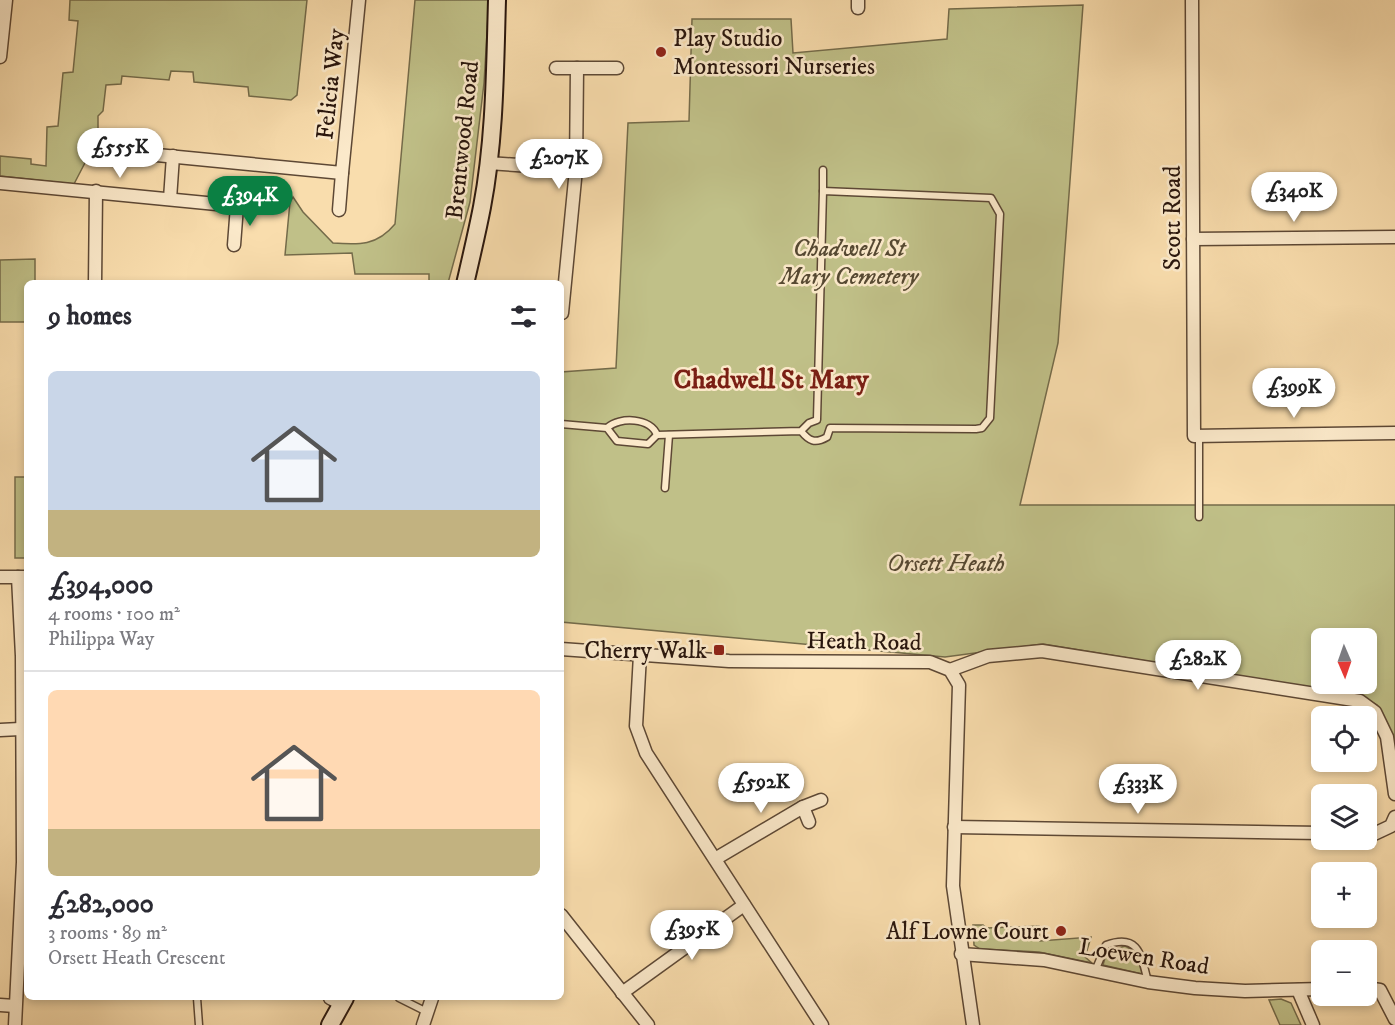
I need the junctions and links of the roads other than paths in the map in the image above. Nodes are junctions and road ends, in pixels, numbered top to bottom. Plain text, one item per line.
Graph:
1 (6, 0) edge
2 (359, 0) edge
3 (497, 0) edge
4 (1192, 0) edge
5 (0, 57) edge
6 (556, 68) dead end
7 (617, 68) dead end
8 (577, 69) junction
9 (126, 152) dead end
10 (173, 156) junction
11 (488, 162) junction
12 (576, 169) junction
13 (823, 170) dead end
14 (342, 173) junction
15 (0, 183) edge
16 (96, 191) junction
17 (823, 191) junction
18 (170, 199) junction
19 (339, 210) dead end
20 (1395, 237) edge
21 (1193, 240) junction
22 (234, 245) dead end
23 (95, 280) edge
24 (466, 280) edge
25 (563, 280) edge
26 (817, 420) junction
27 (564, 424) edge
28 (607, 428) junction
29 (830, 428) junction
30 (801, 431) junction
31 (1395, 433) edge
32 (657, 435) junction
33 (669, 435) junction
34 (1196, 436) junction
35 (665, 488) dead end
36 (1199, 517) dead end
37 (0, 577) edge
38 (23, 577) edge
39 (564, 649) edge
40 (640, 655) junction
41 (24, 656) edge
42 (950, 670) junction
43 (20, 729) junction
44 (0, 730) edge
45 (24, 759) edge
46 (1395, 794) edge
47 (822, 800) dead end
48 (803, 807) junction
49 (1395, 817) edge
50 (809, 822) dead end
51 (954, 827) junction
52 (1311, 833) edge
53 (1377, 833) edge
54 (715, 859) junction
55 (744, 904) junction
56 (24, 905) edge
57 (564, 919) edge
58 (23, 948) edge
59 (961, 954) junction
60 (1095, 972) junction
61 (1148, 982) junction
62 (1311, 989) edge
63 (1298, 990) junction
64 (1377, 990) edge
65 (622, 993) junction
66 (197, 1000) edge
67 (339, 1000) edge
68 (403, 1000) edge
69 (431, 1000) edge
70 (0, 1005) edge
71 (15, 1006) junction
72 (427, 1012) junction
73 (1395, 1018) edge
74 (15, 1025) edge
75 (199, 1025) edge
76 (330, 1025) edge
77 (423, 1025) edge
78 (648, 1025) edge
79 (822, 1025) edge
80 (973, 1025) edge
81 (1313, 1025) edge

1 - 5 street
2 - 14 street, Felicia Way
3 - 11 street, Brentwood Road
4 - 21 street, Scott Road
6 - 8 street
7 - 8 street
8 - 12 street
9 - 10 street, Felicia Way
10 - 14 street, Felicia Way
10 - 18 street
11 - 12 street
11 - 24 street, Brentwood Road
12 - 25 street
13 - 17 lane
14 - 19 street, Felicia Way
15 - 16 street
16 - 18 street
16 - 23 street
17 - 26 lane
17 - 29 lane
18 - 22 street
20 - 21 street
21 - 34 street, Scott Road
26 - 29 lane
26 - 30 lane
27 - 28 lane
28 - 32 lane
28 - 32 lane
29 - 30 lane
30 - 33 lane
31 - 34 street
32 - 33 lane
33 - 35 lane
34 - 36 lane
37 - 38 street
38 - 41 street
39 - 40 street, Heath Road
40 - 42 street, Heath Road
40 - 54 street
41 - 43 street
42 - 46 street
42 - 51 street, Heath Road
43 - 44 street
43 - 45 street
47 - 48 street
48 - 50 street
48 - 54 street
49 - 53 street
51 - 52 street
51 - 59 street, Heath Road
54 - 55 street
55 - 65 street
55 - 79 street
56 - 58 street
57 - 65 street
58 - 71 street
59 - 60 street, Loewen Road
59 - 80 street, Heath Road
60 - 61 street, Loewen Road
60 - 61 lane
61 - 63 street, Loewen Road
62 - 63 street, Loewen Road
63 - 81 street
64 - 73 street
65 - 78 street
66 - 75 lane
67 - 76 street
68 - 72 lane
69 - 72 street
70 - 71 street
71 - 74 street
72 - 77 street

